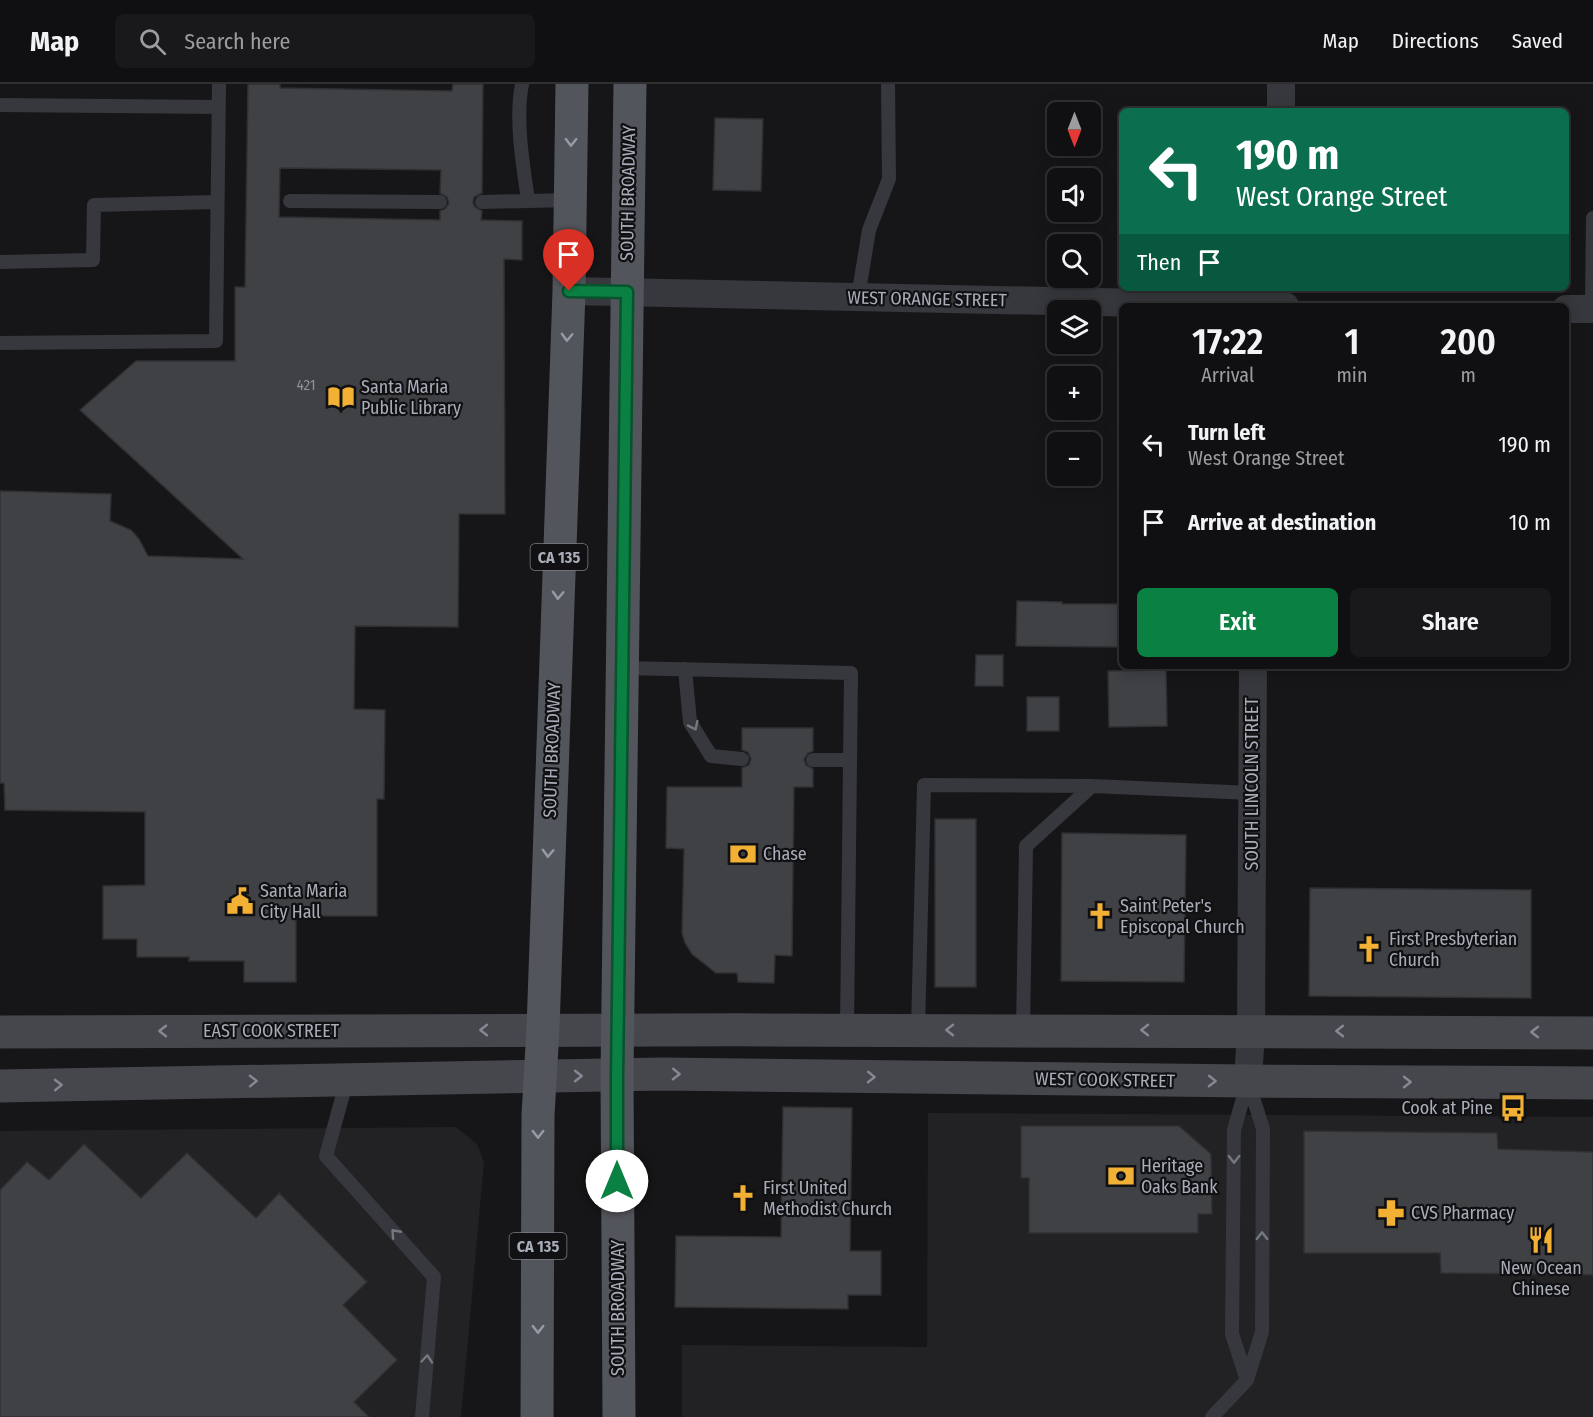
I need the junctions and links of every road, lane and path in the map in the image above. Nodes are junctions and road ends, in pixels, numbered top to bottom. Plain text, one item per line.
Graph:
1 (219, 84) edge
2 (522, 84) edge
3 (572, 84) edge
4 (630, 84) edge
5 (888, 84) edge
6 (1281, 84) edge
7 (0, 105) edge
8 (219, 107) junction
9 (1281, 108) edge
10 (570, 200) junction
11 (290, 201) dead end
12 (528, 201) junction
13 (217, 202) junction
14 (440, 202) dead end
15 (482, 202) dead end
16 (1593, 218) edge
17 (0, 262) edge
18 (569, 291) junction
19 (627, 292) junction
20 (858, 297) junction
21 (1126, 303) edge
22 (1584, 309) edge
23 (0, 343) edge
24 (622, 668) junction
25 (685, 669) junction
26 (1252, 669) edge
27 (742, 759) dead end
28 (813, 760) dead end
29 (850, 760) junction
30 (1092, 786) junction
31 (1252, 793) junction
32 (543, 1029) junction
33 (618, 1030) junction
34 (847, 1030) junction
35 (918, 1030) junction
36 (1023, 1030) junction
37 (1251, 1030) junction
38 (0, 1032) edge
39 (1593, 1033) edge
40 (540, 1076) junction
41 (617, 1076) junction
42 (347, 1079) junction
43 (1248, 1082) junction
44 (1593, 1083) edge
45 (0, 1086) edge
46 (1247, 1380) junction
47 (422, 1417) edge
48 (537, 1417) edge
49 (619, 1417) edge
50 (1212, 1417) edge

1 - 8 lane
2 - 12 lane
3 -> 10 main road, SOUTH BROADWAY / CA 135
4 - 19 main road, SOUTH BROADWAY
5 - 20 lane
6 - 9 street
7 - 8 lane
8 - 13 lane
10 - 12 lane
10 - 18 main road, SOUTH BROADWAY / CA 135
11 - 14 lane
12 - 15 lane
13 - 17 lane
13 - 23 lane
16 - 22 lane
18 - 19 street, WEST ORANGE STREET
18 -> 32 main road, SOUTH BROADWAY / CA 135
19 - 20 street, WEST ORANGE STREET
19 - 24 main road, SOUTH BROADWAY
20 - 21 street, WEST ORANGE STREET
24 - 25 lane
24 - 33 main road, SOUTH BROADWAY
25 -> 27 lane
25 - 29 lane
26 - 31 street, SOUTH LINCOLN STREET
28 - 29 lane
29 - 34 lane
30 - 31 lane
30 - 35 lane
30 - 36 lane
31 - 37 street, SOUTH LINCOLN STREET
32 - 33 street, EAST COOK STREET
32 -> 38 street, EAST COOK STREET
32 - 40 main road, SOUTH BROADWAY / CA 135
33 - 34 street
33 - 41 main road, SOUTH BROADWAY
34 - 35 street
36 -> 35 street
37 -> 36 street
39 -> 37 street
37 - 43 street, SOUTH LINCOLN STREET
40 -> 41 street, WEST COOK STREET
40 - 42 street
40 -> 48 main road, SOUTH BROADWAY / CA 135
41 -> 43 street, WEST COOK STREET
41 - 49 main road, SOUTH BROADWAY
45 -> 42 street
47 -> 42 lane
43 -> 44 street, WEST COOK STREET
43 -> 46 lane
46 -> 43 lane
46 - 50 lane

